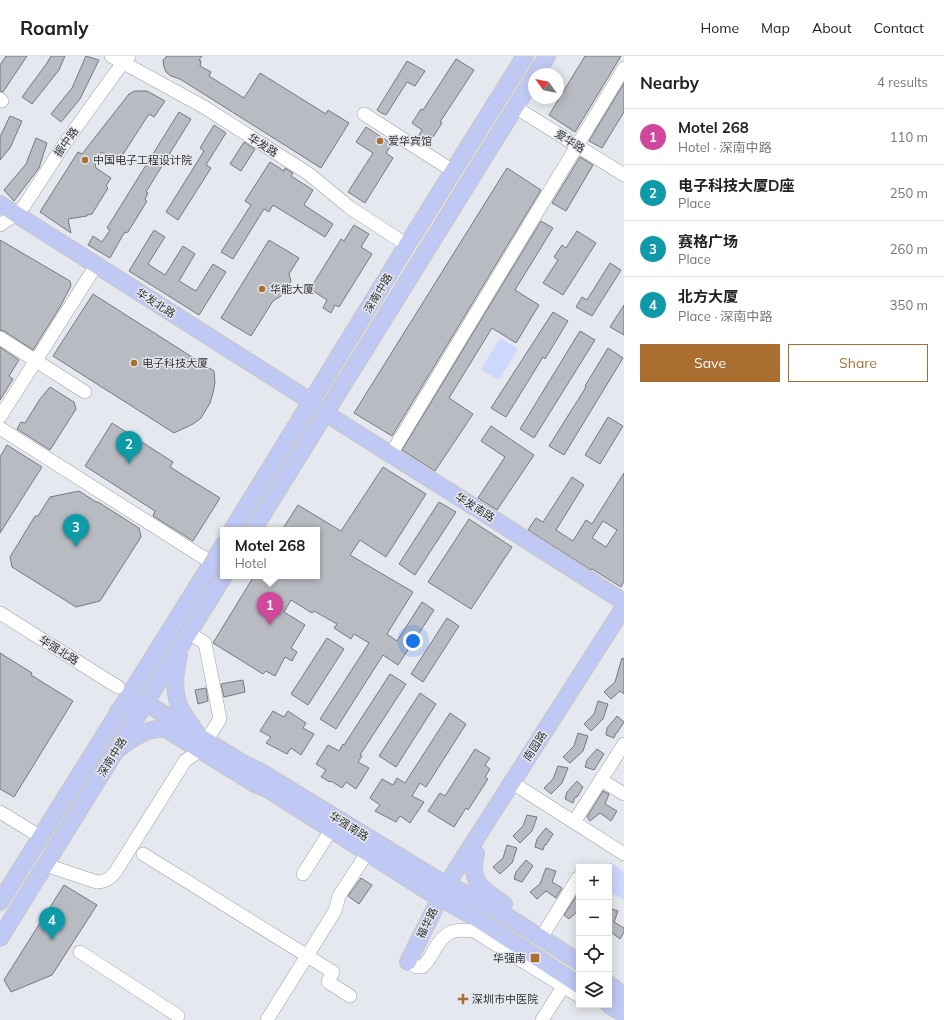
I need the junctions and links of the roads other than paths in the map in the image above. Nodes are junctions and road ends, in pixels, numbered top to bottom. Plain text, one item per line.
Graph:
1 (111, 56) edge
2 (525, 56) edge
3 (547, 56) edge
4 (126, 60) edge
5 (540, 68) edge
6 (624, 68) edge
7 (528, 86) edge
8 (515, 107) junction
9 (364, 114) dead end
10 (577, 146) junction
11 (453, 172) junction
12 (624, 175) edge
13 (0, 204) edge
14 (6, 218) edge
15 (407, 245) junction
16 (92, 272) junction
17 (0, 338) edge
18 (36, 360) junction
19 (85, 392) dead end
20 (310, 405) junction
21 (325, 413) junction
22 (0, 417) edge
23 (0, 428) edge
24 (391, 454) junction
25 (234, 527) edge
26 (255, 527) edge
27 (220, 550) edge
28 (212, 563) junction
29 (222, 579) edge
30 (624, 602) edge
31 (624, 607) edge
32 (0, 613) edge
33 (624, 621) edge
34 (185, 640) junction
35 (118, 687) dead end
36 (146, 703) junction
37 (118, 712) junction
38 (202, 743) junction
39 (624, 744) edge
40 (117, 750) junction
41 (601, 780) junction
42 (519, 787) junction
43 (624, 794) edge
44 (170, 797) dead end
45 (0, 812) edge
46 (574, 822) junction
47 (331, 830) junction
48 (41, 837) junction
49 (367, 853) junction
50 (143, 854) dead end
51 (624, 854) edge
52 (471, 855) junction
53 (46, 865) junction
54 (413, 865) junction
55 (303, 874) dead end
56 (576, 881) edge
57 (447, 890) junction
58 (0, 902) edge
59 (482, 902) junction
60 (473, 916) junction
61 (0, 938) edge
62 (541, 938) junction
63 (80, 952) dead end
64 (307, 956) junction
65 (576, 960) edge
66 (408, 962) joint
67 (612, 979) edge
68 (576, 983) edge
69 (624, 985) edge
70 (612, 986) edge
71 (563, 987) junction
72 (576, 994) edge
73 (350, 996) dead end
74 (624, 996) edge
75 (612, 1006) edge
76 (624, 1014) edge
77 (178, 1016) dead end
78 (267, 1020) edge
79 (542, 1020) edge

1 - 4 street, 华发路
2 - 11 main road, 深南中路
3 - 5 main road
4 - 14 street, 振中路
4 - 15 street, 华发路
6 - 10 street
7 - 8 main road, 深南中路
8 - 10 street, 爱华路
8 - 21 main road, 深南中路
9 - 11 street
10 - 12 street, 爱华路
10 - 24 street
11 - 15 main road, 深南中路
13 - 14 main road, 华发北路
14 - 16 main road, 华发北路
14 - 20 main road, 华发北路
15 - 20 main road, 深南中路
16 - 18 street
16 - 20 main road, 华发北路
17 - 18 street
18 - 19 street
18 - 22 street
20 - 25 main road, 深南中路
21 - 24 main road, 华发南路
21 - 26 main road, 深南中路
23 - 28 street
24 - 30 main road, 华发南路
27 - 28 main road, 深南中路
28 - 37 main road, 深南中路
29 - 34 main road, 深南中路
31 - 52 main road, 南园路
32 - 35 street, 华强北路
33 - 42 main road, 南园路
34 - 36 main road, 深南中路
34 - 38 main road
34 - 38 street
36 - 37 main road
36 - 38 main road, 华强南路
36 - 40 main road, 深南中路
37 - 48 main road, 深南中路
38 - 40 main road, 华强南路
38 - 44 street
38 - 47 main road, 华强南路
38 - 53 street
38 - 54 main road, 华强南路
39 - 41 street
40 - 53 main road, 深南中路
41 - 43 street
41 - 46 street
42 - 46 street
42 - 52 main road, 南园路
45 - 48 street
46 - 51 street
47 - 49 main road, 华强南路
47 - 55 street
48 - 58 main road, 深南中路
49 - 57 main road, 华强南路
49 - 64 street
50 - 64 street
52 - 54 main road
52 - 57 main road, 南园路
52 - 62 main road
53 - 61 main road, 深南中路
54 - 57 main road, 华强南路
56 - 62 street
57 - 59 main road, 华强南路
57 - 60 main road, 华强南路
57 - 66 main road, 福华路
59 - 60 main road
59 - 62 main road, 华强南路
60 - 68 main road, 华强南路
62 - 65 main road, 华强南路
63 - 77 street
64 - 73 street
64 - 78 street
66 - 71 street
67 - 69 main road
70 - 74 main road
71 - 72 street
71 - 79 street
75 - 76 main road

